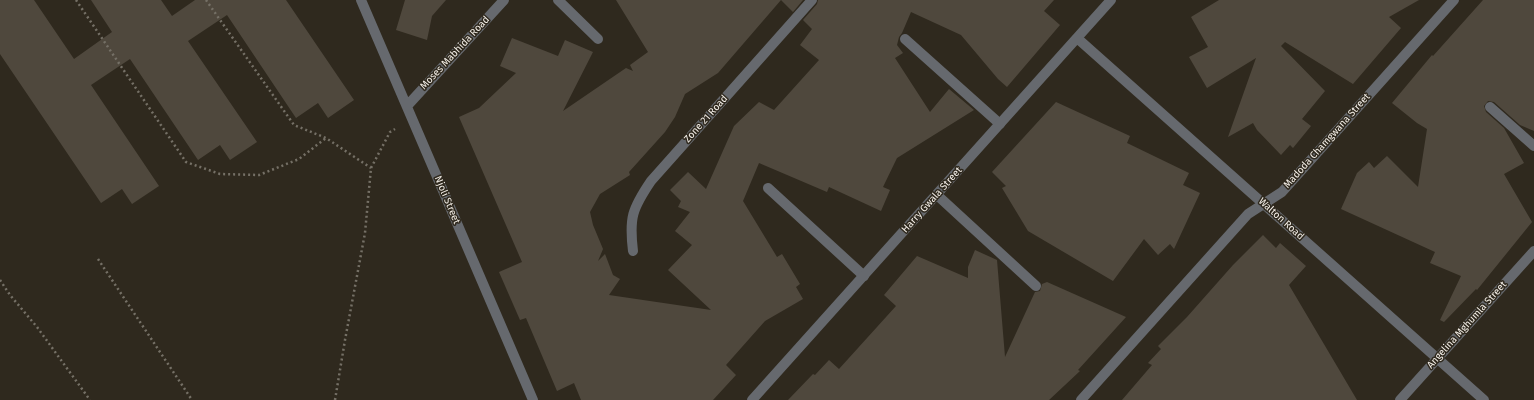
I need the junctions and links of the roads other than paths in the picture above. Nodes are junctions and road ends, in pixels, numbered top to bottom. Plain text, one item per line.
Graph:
1 (361, 0) edge
2 (504, 0) edge
3 (558, 0) edge
4 (812, 0) edge
5 (1111, 0) edge
6 (1454, 0) edge
7 (1077, 38) junction
8 (598, 39) dead end
9 (905, 39) dead end
10 (407, 106) junction
11 (1490, 107) dead end
12 (1000, 124) junction
13 (1534, 146) edge
14 (768, 188) dead end
15 (937, 195) junction
16 (1264, 204) junction
17 (1534, 250) edge
18 (633, 251) dead end
19 (864, 276) junction
20 (1036, 286) dead end
21 (1437, 358) junction
22 (533, 400) edge
23 (752, 400) edge
24 (1081, 400) edge
25 (1400, 400) edge
26 (1484, 400) edge

1 - 10 street, Njoli Street
2 - 10 street, Moses Mabhida Road
3 - 8 street
4 - 18 street, Zone 21 Road
5 - 7 street, Harry Gwala Street
6 - 16 street, Madoda Chamgwana Street
7 - 12 street, Harry Gwala Street
7 - 16 street, Walton Road
9 - 12 street
10 - 22 street, Njoli Street
11 - 13 street
12 - 15 street, Harry Gwala Street
14 - 19 street
15 - 19 street, Harry Gwala Street
15 - 20 street
16 - 21 street, Walton Road
16 - 24 street, Madoda Chamgwana Street
17 - 21 street, Angelina Mghumla Street
19 - 23 street, Harry Gwala Street
21 - 25 street, Angelina Mghumla Street
21 - 26 street, Walton Road

